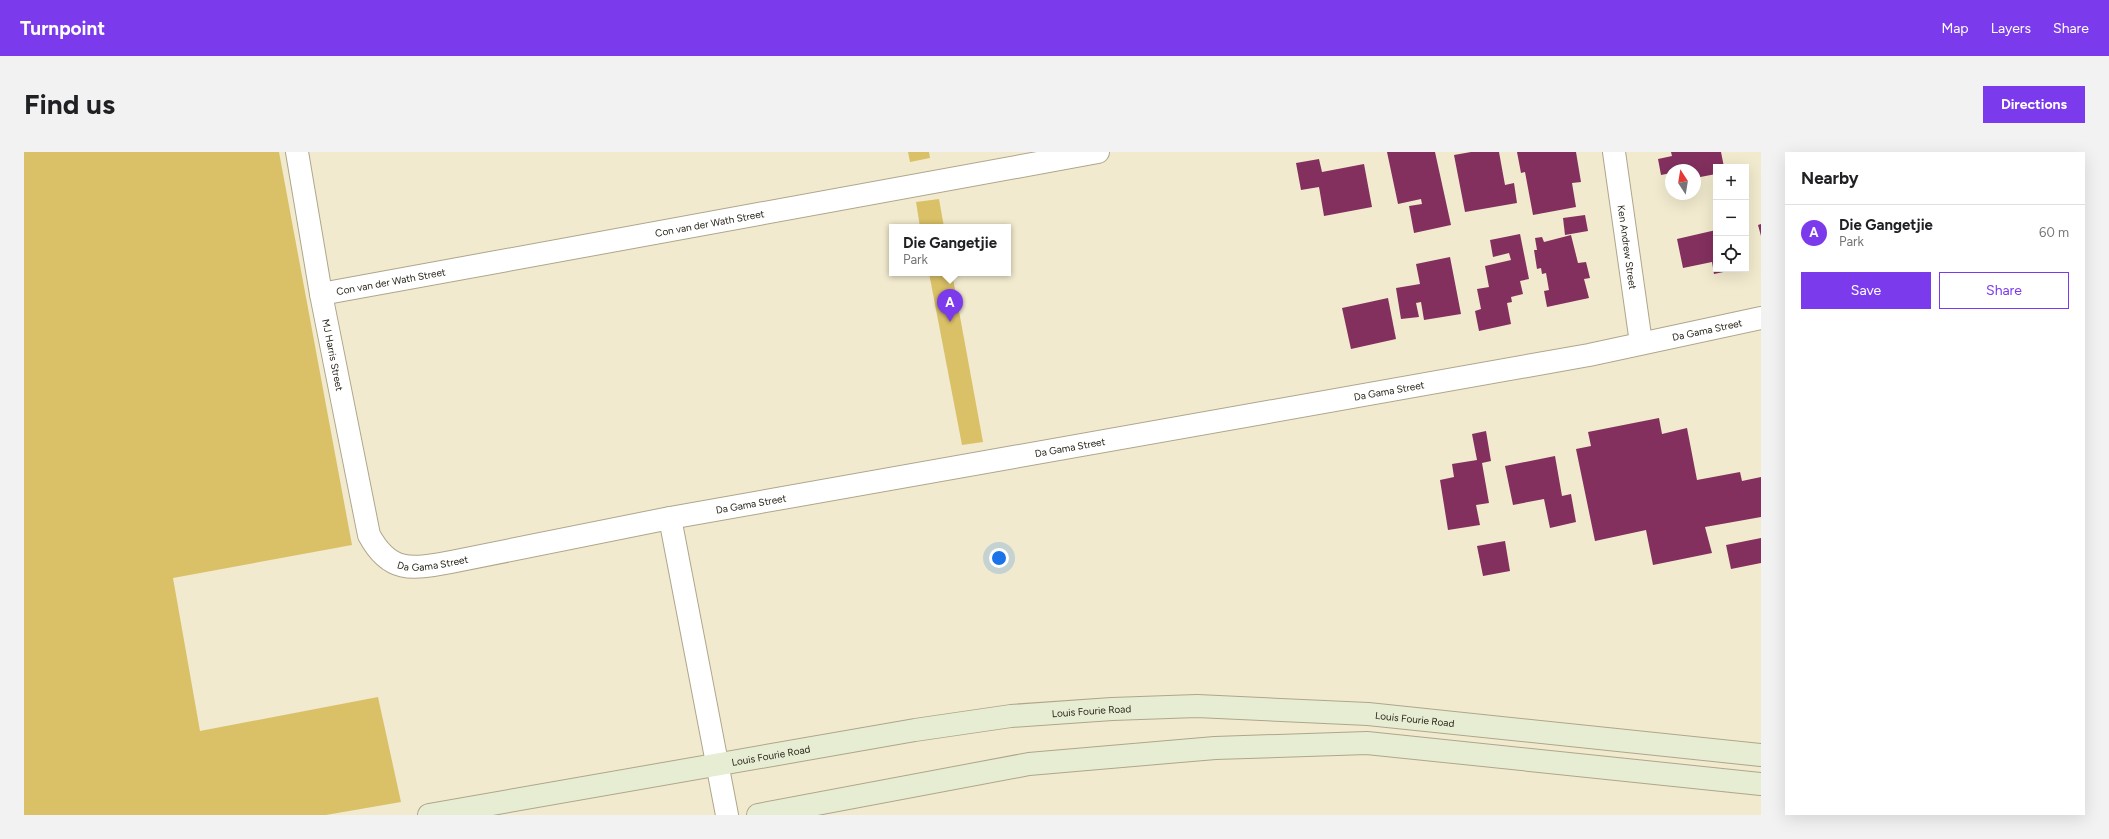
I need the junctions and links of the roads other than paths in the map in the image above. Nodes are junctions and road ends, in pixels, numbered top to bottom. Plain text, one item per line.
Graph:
1 (297, 152) edge
2 (1098, 152) edge
3 (1614, 152) edge
4 (321, 294) junction
5 (1761, 318) edge
6 (1641, 343) junction
7 (670, 518) junction
8 (382, 553) joint
9 (1761, 755) edge
10 (716, 763) junction
11 (1761, 784) edge
12 (429, 815) edge
13 (727, 815) edge
14 (758, 815) edge

1 - 4 street, MJ Harris Street
2 - 4 street, Con van der Wath Street
3 - 6 street, Ken Andrew Street
4 - 8 street, MJ Harris Street
5 - 6 street, Da Gama Street
6 - 7 street, Da Gama Street
7 - 8 street, Da Gama Street
7 - 10 street
9 - 10 main road, Louis Fourie Road
10 - 12 main road, Louis Fourie Road
10 - 13 street
11 - 14 main road

